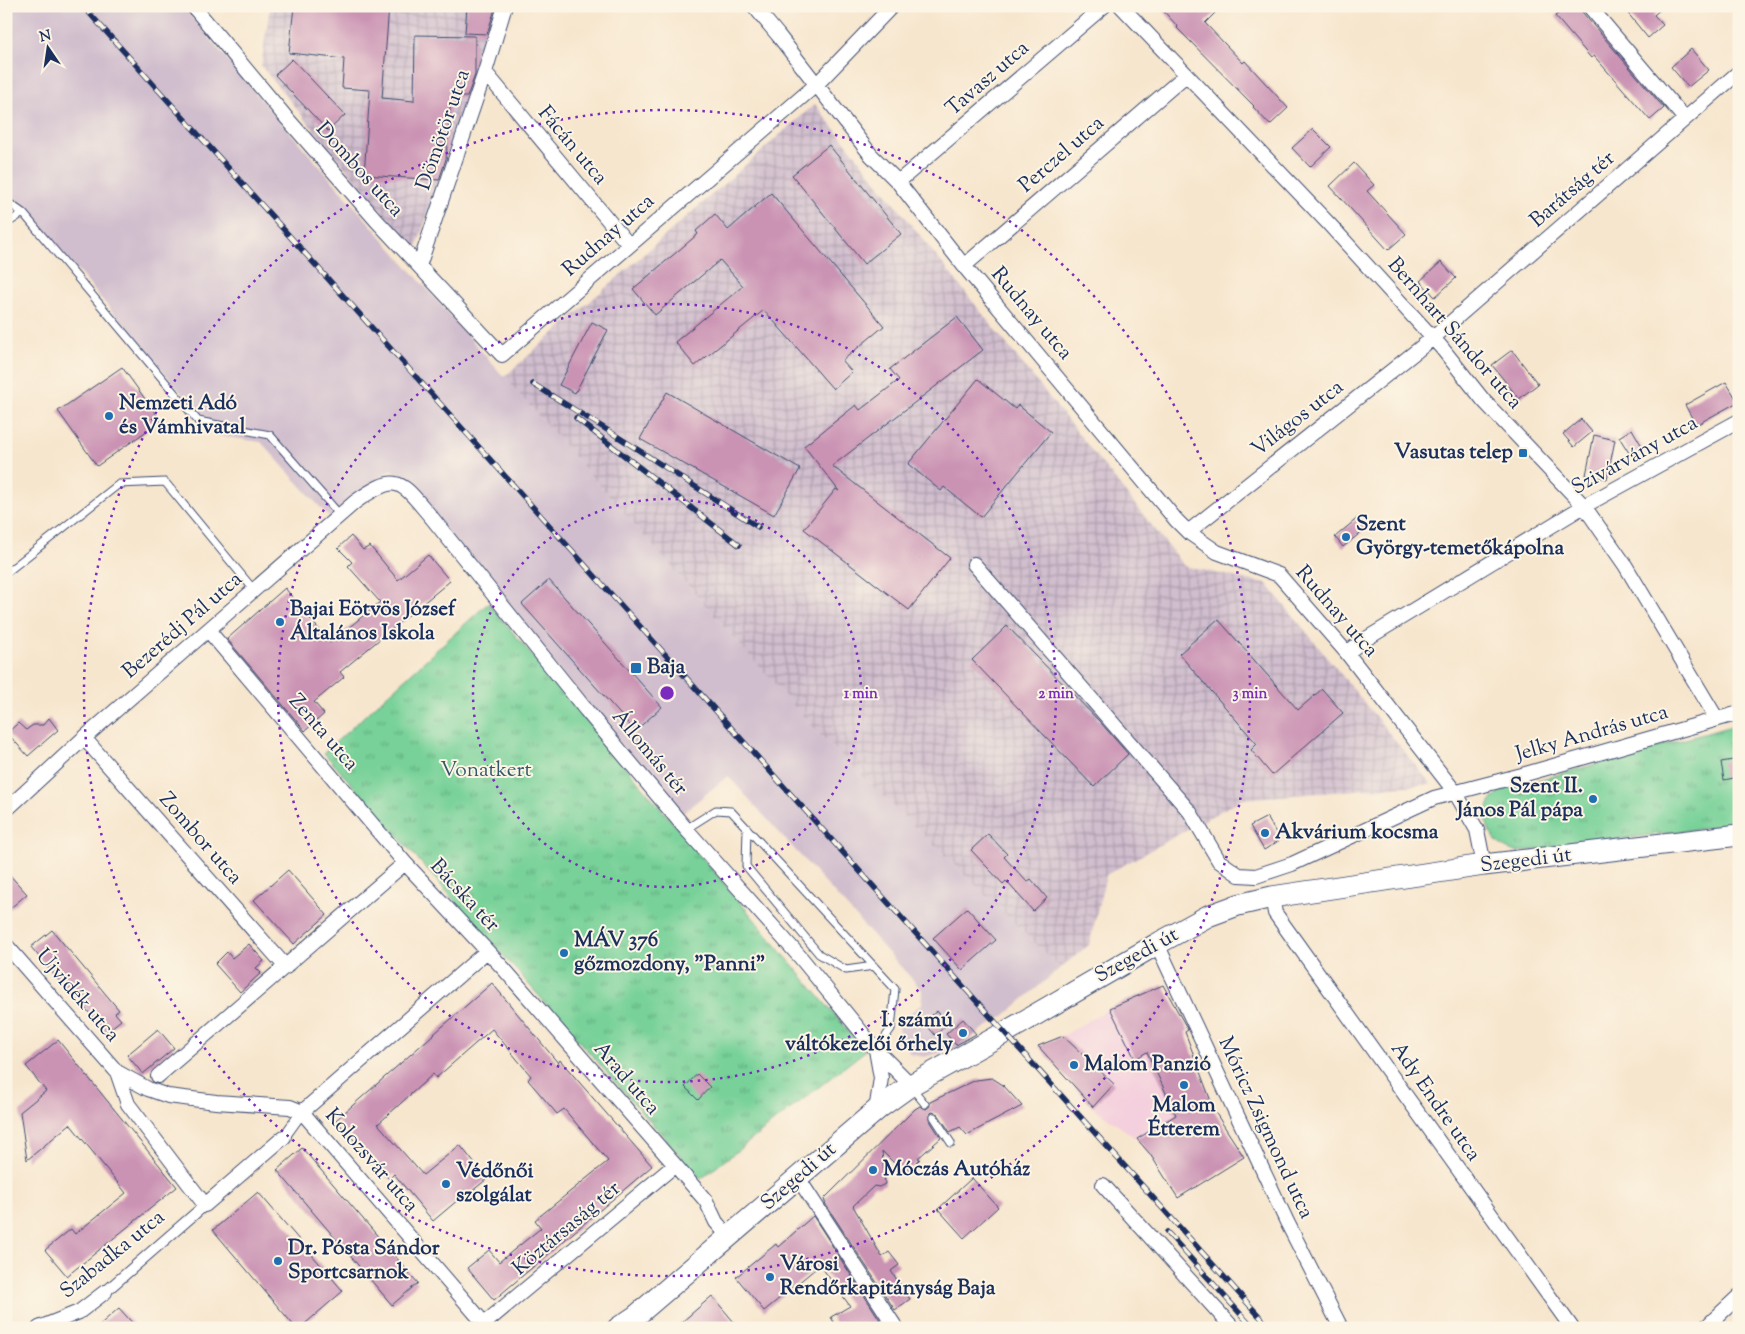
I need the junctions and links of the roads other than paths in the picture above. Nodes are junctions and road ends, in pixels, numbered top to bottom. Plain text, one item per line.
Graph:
1 (193, 6) edge
2 (505, 6) edge
3 (754, 6) edge
4 (892, 6) edge
5 (1104, 6) edge
6 (1121, 6) edge
7 (1589, 6) edge
8 (485, 72) junction
9 (1739, 72) edge
10 (1186, 75) junction
11 (817, 84) junction
12 (1685, 119) junction
13 (898, 182) junction
14 (6, 201) edge
15 (23, 213) junction
16 (6, 224) edge
17 (629, 246) junction
18 (419, 266) junction
19 (964, 266) junction
20 (1433, 338) junction
21 (502, 355) joint
22 (1739, 421) edge
23 (393, 482) joint
24 (1584, 506) junction
25 (340, 515) junction
26 (1188, 532) junction
27 (974, 564) dead end
28 (6, 574) edge
29 (254, 590) junction
30 (208, 630) junction
31 (1347, 654) junction
32 (1739, 713) edge
33 (1717, 719) junction
34 (84, 738) junction
35 (1455, 792) junction
36 (6, 810) edge
37 (747, 828) junction
38 (686, 829) junction
39 (1739, 835) edge
40 (405, 863) junction
41 (1484, 865) junction
42 (1272, 897) junction
43 (1157, 944) junction
44 (6, 945) edge
45 (487, 951) junction
46 (874, 966) junction
47 (286, 967) junction
48 (876, 1050) junction
49 (117, 1072) junction
50 (158, 1076) dead end
51 (910, 1086) junction
52 (924, 1104) dead end
53 (302, 1112) junction
54 (876, 1112) junction
55 (934, 1117) dead end
56 (284, 1137) joint
57 (951, 1143) dead end
58 (675, 1165) junction
59 (798, 1178) junction
60 (1103, 1185) dead end
61 (205, 1205) junction
62 (729, 1237) junction
63 (105, 1292) joint
64 (1739, 1296) edge
65 (627, 1324) edge
66 (486, 1326) edge
67 (39, 1328) edge
68 (896, 1328) edge
69 (1233, 1328) edge
70 (1342, 1328) edge
71 (1572, 1328) edge
72 (1705, 1328) edge

1 - 18 street, Dombos utca
2 - 8 street, Dömötör utca
3 - 11 street
4 - 11 street
5 - 13 street, Tavasz utca
6 - 10 street, Bernhart Sándor utca
7 - 12 street
8 - 17 street, Fácán utca
8 - 18 street, Dömötör utca
9 - 12 street, Barátság tér
10 - 19 street, Perczel utca
10 - 20 street, Bernhart Sándor utca
11 - 13 street, Rudnay utca
11 - 17 street, Rudnay utca
12 - 20 street, Barátság tér
13 - 19 street, Rudnay utca
14 - 15 lane
15 - 16 lane
15 - 25 lane
17 - 21 street, Rudnay utca
18 - 21 street, Dombos utca
19 - 26 street, Rudnay utca
20 - 24 street, Bernhart Sándor utca
20 - 26 street, Világos utca
22 - 24 street, Szivárvány utca
23 - 25 street, Bezerédj Pál utca
23 - 38 street, Állomás tér
24 - 31 street, Szivárvány utca
24 - 33 street, Bernhart Sándor utca
25 - 29 street, Bezerédj Pál utca
26 - 31 street, Rudnay utca
27 - 35 street, Jelky András utca
28 - 29 lane
29 - 30 street, Bezerédj Pál utca
30 - 34 street, Bezerédj Pál utca
30 - 40 street, Zenta utca
31 - 35 street, Rudnay utca
32 - 33 street, Jelky András utca
33 - 35 street, Jelky András utca
34 - 36 street, Bezerédj Pál utca
34 - 47 street, Zombor utca
35 - 41 street, Rudnay utca
37 - 38 lane
37 - 46 lane
37 - 46 lane
38 - 48 street, Állomás tér
39 - 41 main road, Szegedi út
40 - 45 street, Bácska tér
40 - 47 street, Bácska tér
41 - 42 main road, Szegedi út
42 - 43 main road, Szegedi út
42 - 71 street, Ady Endre utca
43 - 51 main road, Szegedi út
43 - 70 street, Móricz Zsigmond utca
44 - 49 street, Újvidék utca
45 - 53 street, Bácska tér
45 - 58 street, Arad utca
46 - 48 lane
47 - 50 street, Bácska tér
48 - 51 street, Állomás tér
48 - 54 street
49 - 53 street
49 - 61 street
51 - 52 lane
51 - 54 main road, Szegedi út
53 - 56 street, Bácska tér
53 - 66 street, Kolozsvár utca
54 - 59 main road, Szegedi út
55 - 57 lane
56 - 61 street, Bácska tér
58 - 62 street, Arad utca
58 - 66 street, Köztársaság tér
59 - 62 main road, Szegedi út
59 - 68 street
60 - 69 street
61 - 63 street, Szabadka utca
62 - 65 main road, Szegedi út
63 - 67 street, Szabadka utca
64 - 72 street

